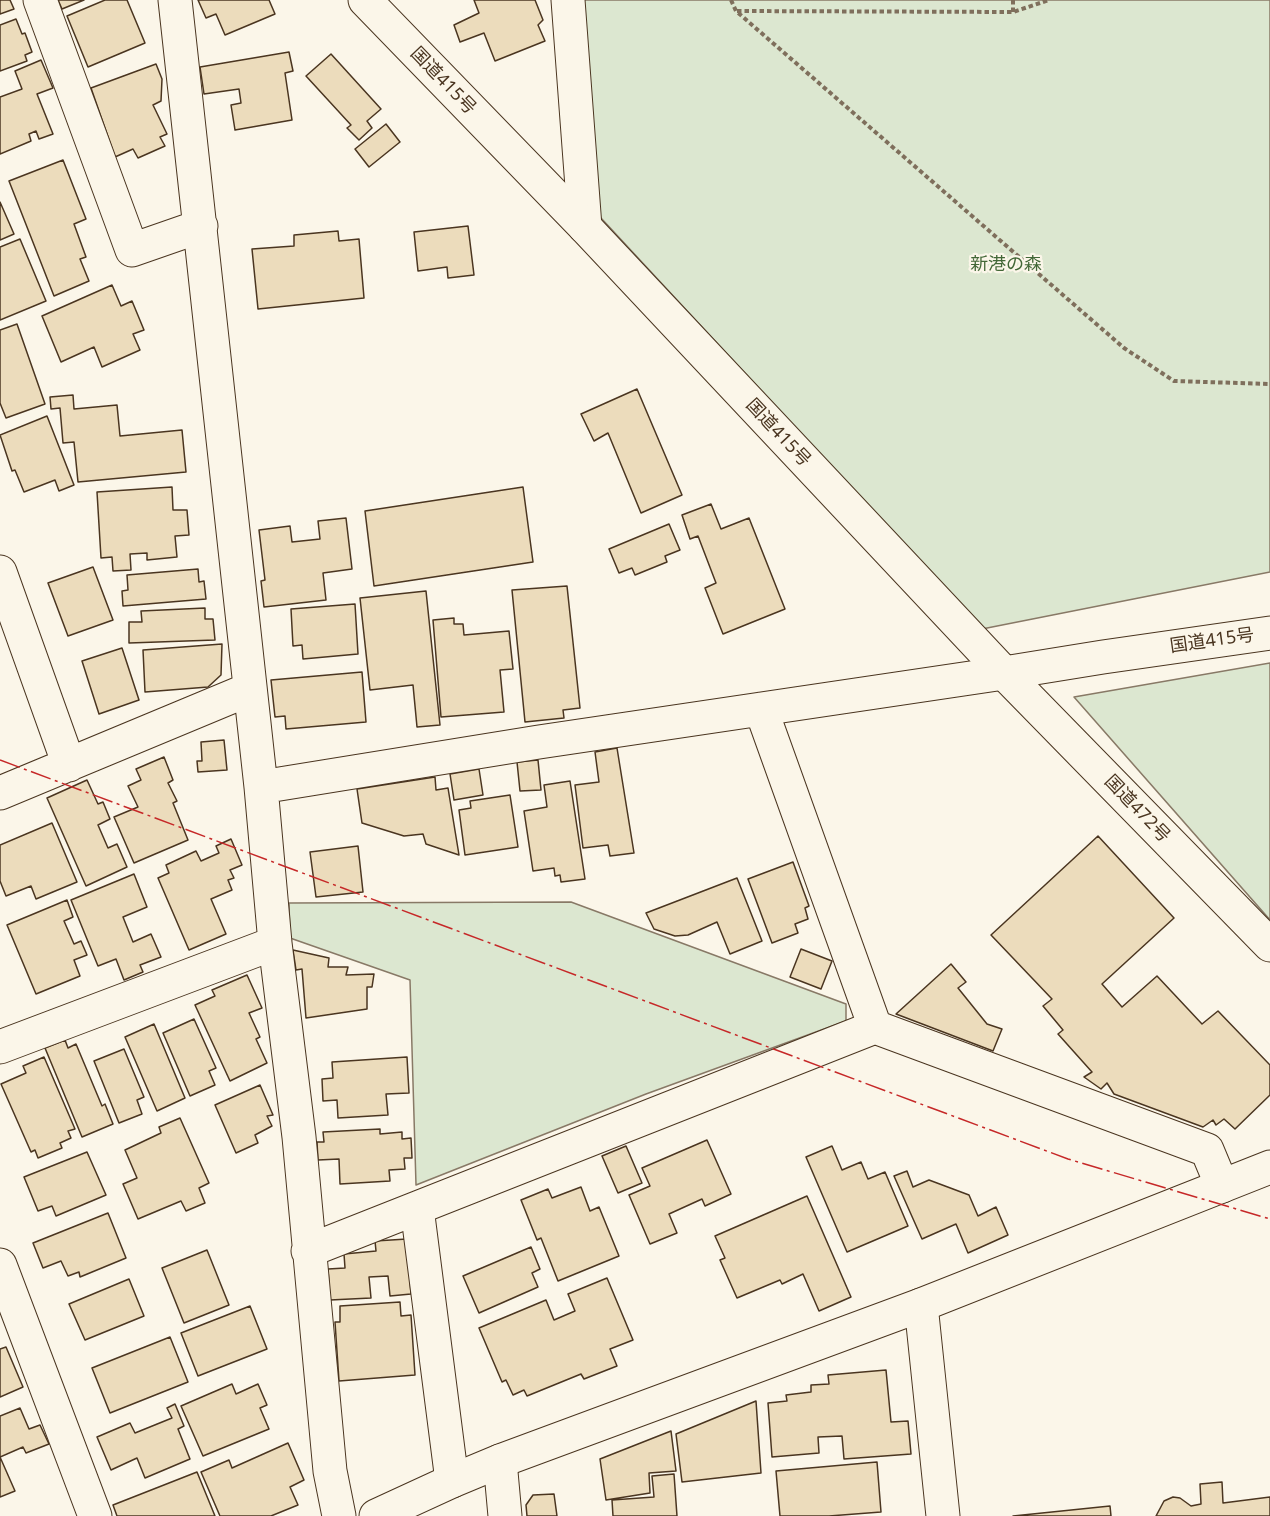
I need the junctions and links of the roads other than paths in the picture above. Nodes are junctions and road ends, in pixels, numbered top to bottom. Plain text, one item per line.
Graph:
1 (40, 0) edge
2 (175, 0) edge
3 (365, 0) edge
4 (568, 0) edge
5 (201, 226) junction
6 (585, 227) junction
7 (0, 572) edge
8 (1270, 633) edge
9 (1004, 673) junction
10 (250, 689) junction
11 (760, 709) junction
12 (69, 765) junction
13 (261, 787) junction
14 (0, 793) edge
15 (275, 943) junction
16 (1270, 945) edge
17 (876, 1027) junction
18 (0, 1047) edge
19 (1270, 1167) edge
20 (1222, 1186) junction
21 (417, 1208) junction
22 (308, 1251) junction
23 (0, 1265) edge
24 (921, 1305) junction
25 (500, 1461) junction
26 (452, 1481) junction
27 (95, 1516) edge
28 (339, 1516) edge
29 (376, 1516) edge
30 (505, 1516) edge
31 (943, 1516) edge

1 - 5 main road
2 - 5 main road
3 - 6 main road, 国道415号
4 - 6 main road
5 - 10 main road
6 - 9 main road, 国道415号
7 - 12 main road
8 - 9 main road, 国道415号
9 - 11 main road
9 - 16 main road, 国道472号
10 - 12 main road
10 - 13 main road
11 - 13 main road
11 - 17 main road
12 - 14 main road
13 - 15 main road
15 - 18 main road
15 - 22 main road
17 - 20 main road
17 - 21 main road
19 - 20 main road
20 - 24 main road
21 - 22 main road
21 - 26 main road
22 - 28 main road
23 - 27 main road
24 - 25 main road
24 - 31 main road
25 - 26 main road
25 - 30 main road
26 - 29 main road

